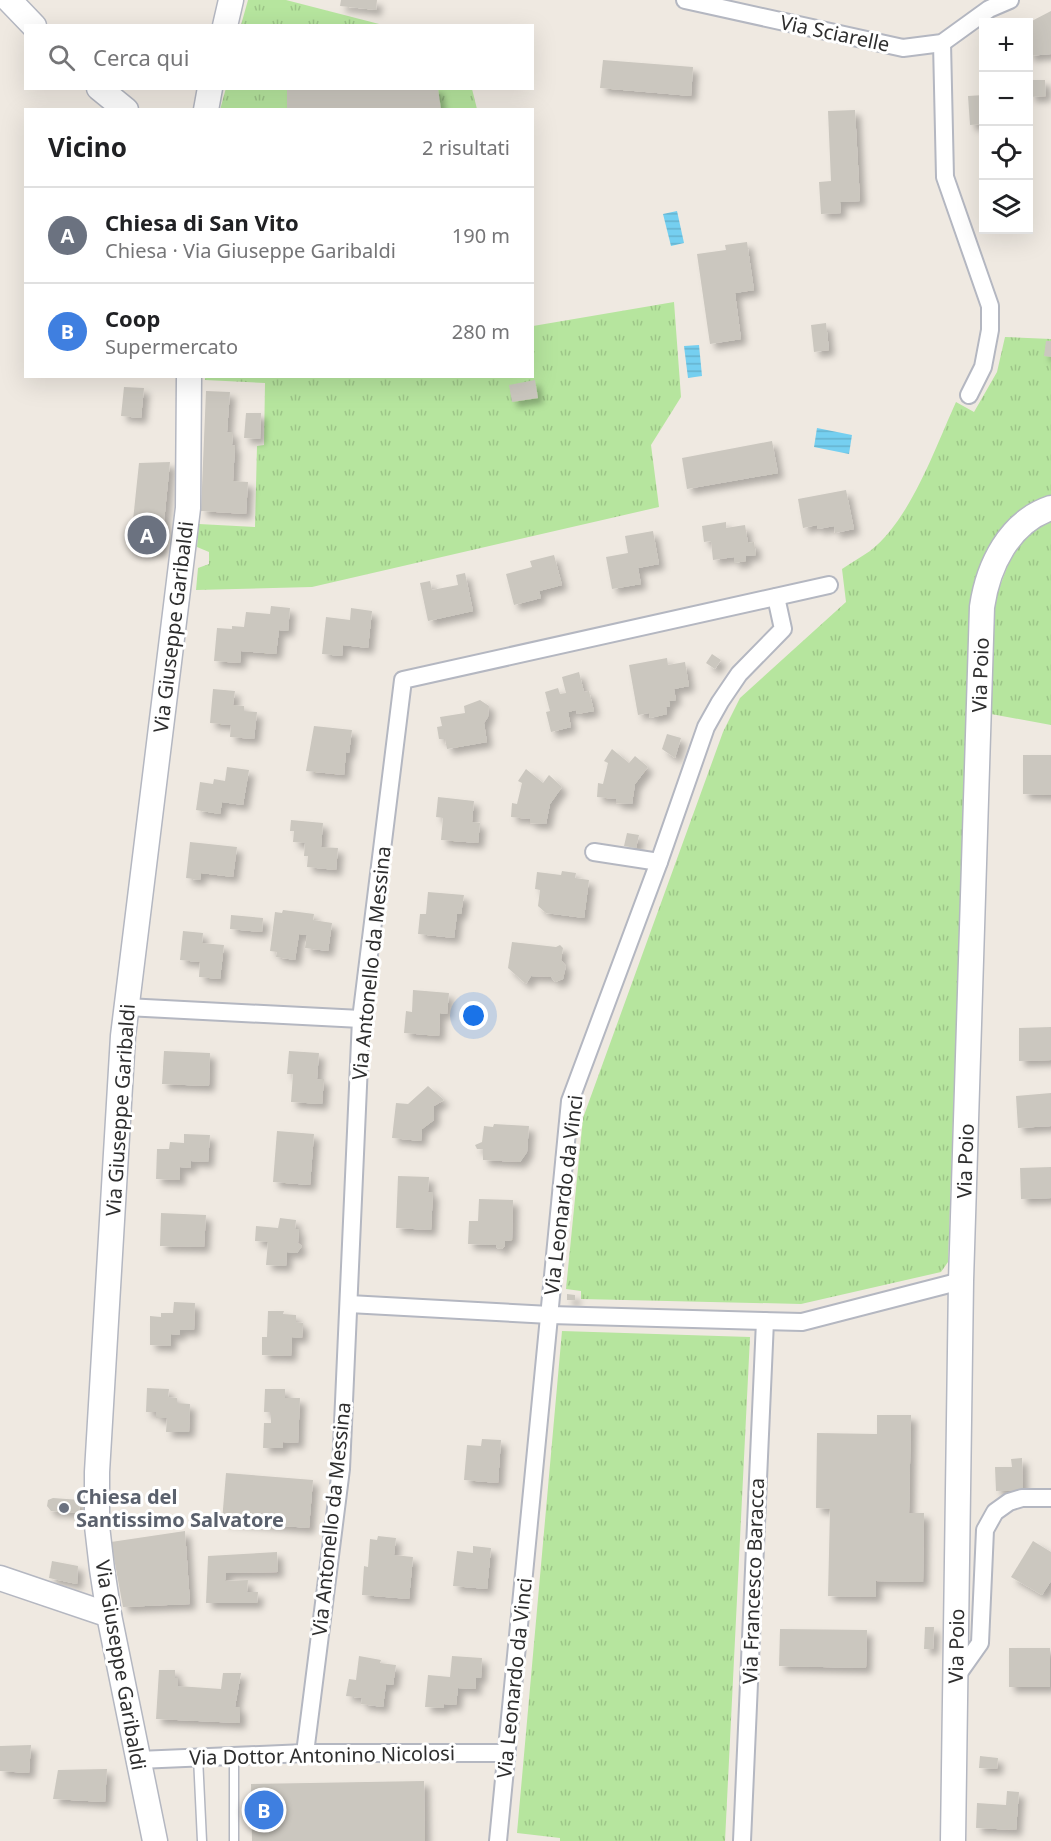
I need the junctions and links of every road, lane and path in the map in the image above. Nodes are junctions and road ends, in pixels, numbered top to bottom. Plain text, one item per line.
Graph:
1 (9, 0) edge
2 (231, 0) edge
3 (685, 0) edge
4 (1010, 0) edge
5 (32, 24) edge
6 (225, 24) edge
7 (942, 43) junction
8 (88, 90) edge
9 (101, 90) edge
10 (99, 108) edge
11 (124, 108) edge
12 (189, 378) edge
13 (969, 395) dead end
14 (1051, 508) edge
15 (829, 585) dead end
16 (776, 597) junction
17 (594, 852) dead end
18 (659, 862) junction
19 (126, 1008) junction
20 (361, 1019) junction
21 (961, 1281) junction
22 (349, 1304) junction
23 (549, 1315) junction
24 (765, 1321) junction
25 (1051, 1498) edge
26 (0, 1578) edge
27 (109, 1615) junction
28 (956, 1677) junction
29 (305, 1753) junction
30 (507, 1753) junction
31 (234, 1756) junction
32 (198, 1757) junction
33 (138, 1760) junction
34 (155, 1841) edge
35 (202, 1841) edge
36 (234, 1841) edge
37 (498, 1841) edge
38 (742, 1841) edge
39 (953, 1841) edge

1 - 5 street
2 - 6 street
3 - 7 street, Via Sciarelle
4 - 7 street, Via Sciarelle
7 - 13 street
8 - 10 street
9 - 11 street
12 - 19 street, Via Giuseppe Garibaldi
14 - 21 street, Via Poio
15 - 16 street, Via Antonello da Messina
16 - 18 street, Via Leonardo da Vinci
16 - 20 street, Via Antonello da Messina
17 - 18 street
18 - 23 street, Via Leonardo da Vinci
19 - 20 street
19 - 27 street, Via Giuseppe Garibaldi
20 - 22 street, Via Antonello da Messina
21 - 24 street
21 - 28 street, Via Poio
22 - 23 street
22 - 29 street, Via Antonello da Messina
23 - 24 street
23 - 30 street, Via Leonardo da Vinci
24 - 38 street, Via Francesco Baracca
25 - 28 street
26 - 27 street
27 - 33 street, Via Giuseppe Garibaldi
28 - 39 street, Via Poio
29 - 30 street, Via Dottor Antonino Nicolosi
29 - 31 street, Via Dottor Antonino Nicolosi
30 - 37 street, Via Leonardo da Vinci
31 - 32 street, Via Dottor Antonino Nicolosi
31 - 36 lane
32 - 33 street, Via Dottor Antonino Nicolosi
32 - 35 lane
33 - 34 street, Via Giuseppe Garibaldi

